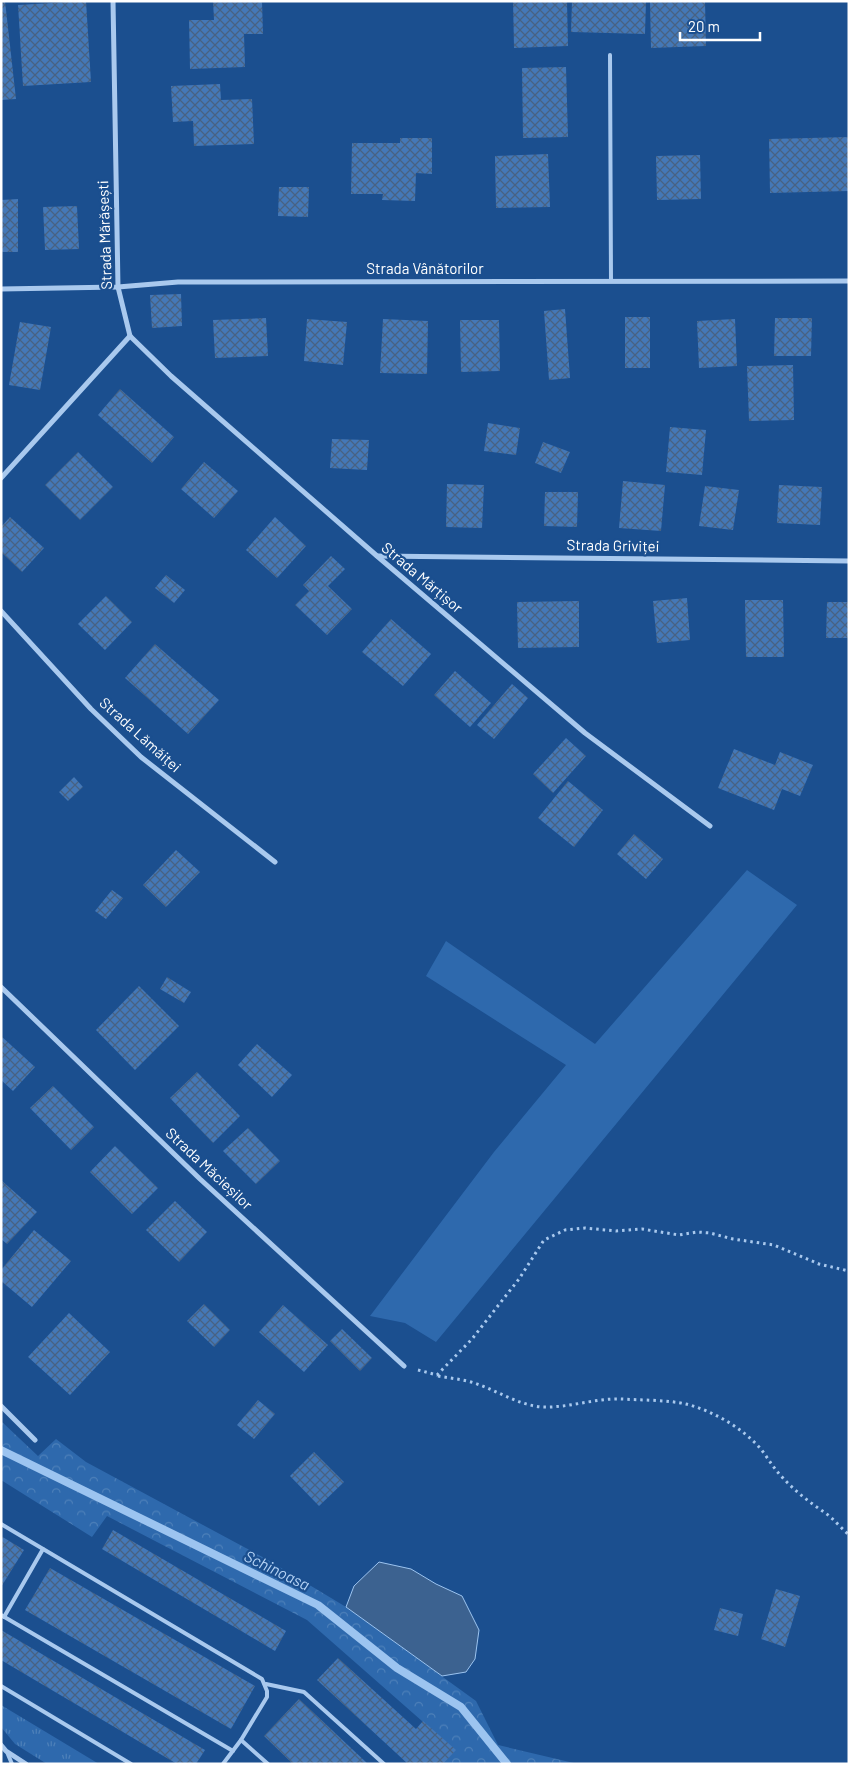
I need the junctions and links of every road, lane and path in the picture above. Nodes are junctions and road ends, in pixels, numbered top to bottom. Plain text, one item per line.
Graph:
1 (113, 1) edge
2 (610, 55) dead end
3 (611, 280) junction
4 (849, 282) edge
5 (118, 287) junction
6 (1, 289) edge
7 (130, 336) junction
8 (1, 478) edge
9 (377, 556) junction
10 (849, 561) edge
11 (1, 611) edge
12 (710, 826) dead end
13 (275, 862) dead end
14 (1, 987) edge
15 (849, 1271) edge
16 (404, 1366) joint
17 (437, 1375) junction
18 (1, 1406) edge
19 (35, 1440) dead end
20 (1, 1524) edge
21 (849, 1535) edge
22 (44, 1548) junction
23 (3, 1616) edge
24 (266, 1684) junction
25 (1, 1686) edge
26 (242, 1740) junction
27 (1, 1745) edge
28 (6, 1751) junction
29 (233, 1751) junction
30 (12, 1764) edge
31 (26, 1764) edge
32 (131, 1764) edge
33 (223, 1764) edge
34 (268, 1764) edge
35 (384, 1764) edge

1 - 5 street, Strada Mărășești
2 - 3 lane
3 - 4 street, Strada Vânătorilor
3 - 5 street, Strada Vânătorilor
5 - 6 street, Strada Vânătorilor
5 - 7 street, Strada Mărășești
7 - 8 street
7 - 9 street, Strada Mărțișor
9 - 10 street, Strada Griviței
9 - 12 street, Strada Mărțișor
11 - 13 street, Strada Lămăiței
14 - 16 street, Strada Măcieșilor
15 - 17 path
16 - 17 path
17 - 21 path
18 - 19 street
20 - 22 lane
22 - 23 lane
22 - 24 lane
23 - 29 lane
24 - 26 lane
24 - 35 lane
25 - 32 lane
26 - 29 lane
26 - 34 lane
27 - 28 street
28 - 30 lane
28 - 31 street
29 - 33 lane

